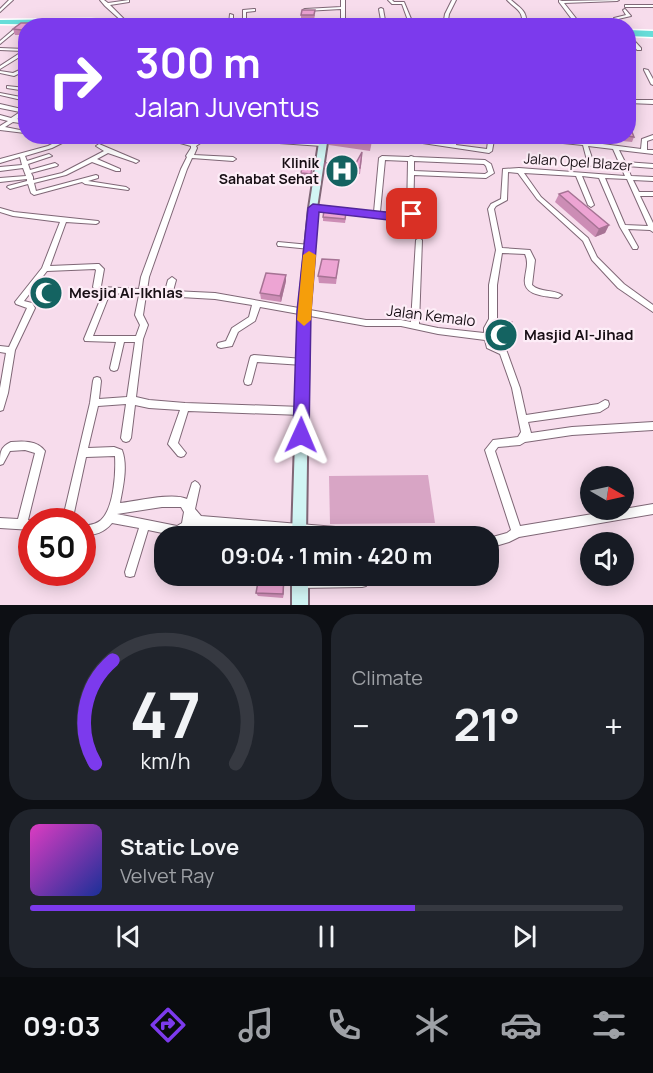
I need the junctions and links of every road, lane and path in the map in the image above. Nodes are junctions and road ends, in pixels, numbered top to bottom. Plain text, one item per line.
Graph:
1 (11, 0) edge
2 (102, 0) edge
3 (343, 0) edge
4 (390, 0) edge
5 (454, 0) edge
6 (509, 0) edge
7 (616, 0) edge
8 (128, 1) edge
9 (560, 1) edge
10 (106, 5) junction
11 (653, 6) edge
12 (343, 8) junction
13 (381, 9) dead end
14 (0, 10) edge
15 (254, 10) dead end
16 (305, 10) edge
17 (120, 18) edge
18 (244, 18) edge
19 (344, 18) edge
20 (383, 18) edge
21 (409, 18) edge
22 (446, 18) edge
23 (526, 18) edge
24 (574, 18) edge
25 (616, 18) edge
26 (0, 22) edge
27 (18, 22) edge
28 (18, 27) edge
29 (636, 35) edge
30 (652, 36) edge
31 (0, 43) edge
32 (636, 45) edge
33 (0, 49) edge
34 (639, 49) dead end
35 (18, 50) edge
36 (18, 57) edge
37 (0, 70) edge
38 (646, 70) dead end
39 (18, 73) edge
40 (653, 84) edge
41 (9, 87) dead end
42 (18, 89) edge
43 (0, 94) edge
44 (18, 98) edge
45 (636, 100) edge
46 (653, 102) edge
47 (0, 106) edge
48 (18, 110) edge
49 (18, 116) edge
50 (0, 117) edge
51 (12, 120) junction
52 (18, 121) edge
53 (0, 128) edge
54 (18, 131) edge
55 (653, 137) edge
56 (63, 144) edge
57 (189, 144) edge
58 (322, 144) edge
59 (445, 144) edge
60 (490, 144) edge
61 (585, 144) joint
62 (193, 145) joint
63 (99, 146) dead end
64 (453, 146) joint
65 (615, 147) junction
66 (108, 151) junction
67 (644, 151) junction
68 (653, 152) edge
69 (49, 156) dead end
70 (189, 156) junction
71 (411, 158) junction
72 (92, 159) junction
73 (234, 159) dead end
74 (433, 159) junction
75 (0, 161) edge
76 (135, 161) dead end
77 (591, 164) dead end
78 (623, 164) junction
79 (55, 165) dead end
80 (653, 166) edge
81 (0, 169) edge
82 (27, 169) junction
83 (74, 169) junction
84 (118, 170) dead end
85 (519, 170) junction
86 (503, 172) joint
87 (412, 173) junction
88 (435, 174) junction
89 (579, 176) junction
90 (602, 177) junction
91 (629, 178) junction
92 (653, 179) edge
93 (0, 180) edge
94 (80, 181) junction
95 (10, 187) dead end
96 (126, 189) dead end
97 (637, 194) junction
98 (653, 195) edge
99 (591, 205) dead end
100 (313, 208) junction
101 (0, 210) edge
102 (645, 210) junction
103 (653, 211) edge
104 (377, 214) junction
105 (64, 220) junction
106 (96, 222) dead end
107 (623, 226) junction
108 (653, 228) edge
109 (419, 240) dead end
110 (280, 244) dead end
111 (310, 247) junction
112 (635, 247) dead end
113 (499, 250) junction
114 (45, 269) junction
115 (172, 280) dead end
116 (107, 291) junction
117 (141, 292) junction
118 (168, 294) junction
119 (558, 295) dead end
120 (257, 303) junction
121 (653, 309) edge
122 (304, 311) junction
123 (415, 326) junction
124 (488, 337) junction
125 (122, 339) junction
126 (139, 339) junction
127 (221, 345) dead end
128 (0, 349) edge
129 (11, 350) junction
130 (303, 362) junction
131 (114, 368) dead end
132 (98, 381) dead end
133 (248, 381) dead end
134 (131, 399) junction
135 (94, 403) junction
136 (605, 404) dead end
137 (0, 407) edge
138 (185, 407) junction
139 (302, 411) junction
140 (523, 418) junction
141 (653, 426) edge
142 (126, 438) dead end
143 (524, 438) junction
144 (82, 453) junction
145 (181, 453) dead end
146 (0, 461) edge
147 (195, 486) dead end
148 (30, 508) edge
149 (70, 508) edge
150 (653, 509) edge
151 (111, 513) junction
152 (194, 517) junction
153 (0, 523) edge
154 (18, 524) edge
155 (145, 525) junction
156 (189, 526) edge
157 (250, 526) edge
158 (299, 526) edge
159 (154, 527) edge
160 (96, 528) edge
161 (517, 532) junction
162 (499, 540) edge
163 (130, 572) dead end
164 (300, 586) edge
165 (300, 605) edge

1 - 14 street
2 - 10 street
3 - 12 street
4 - 21 street
5 - 22 street
6 - 23 street
7 - 9 street
8 - 10 street
9 - 24 street
10 - 17 street
11 - 25 street
12 - 16 street
12 - 19 street
13 - 20 street
15 - 18 street
26 - 27 highway
28 - 31 street
29 - 30 highway
32 - 34 street
33 - 35 street
36 - 37 street
37 - 39 street
38 - 40 street
41 - 42 street
43 - 44 street
45 - 46 street
47 - 48 street
49 - 51 street
50 - 51 street
51 - 52 street
51 - 53 street
53 - 54 street
55 - 67 street
56 - 82 street
57 - 62 street
58 - 100 main road
59 - 64 street
60 - 64 street
61 - 65 street
61 - 77 street
62 - 70 street
63 - 66 street
65 - 67 street
65 - 78 street
66 - 72 street
66 - 76 street
67 - 68 street
69 - 82 street
70 - 73 street
70 - 117 street
71 - 74 street
71 - 87 street
71 - 104 street
72 - 83 street
72 - 84 street
74 - 88 street
74 - 88 street
75 - 82 street
78 - 80 street
78 - 91 street
79 - 82 street
81 - 82 street
82 - 83 street
82 - 93 street
82 - 94 street
82 - 95 street
83 - 94 street
85 - 86 street, Jalan Opel Blazer
85 - 89 street, Jalan Opel Blazer
85 - 121 street
86 - 113 street, Jalan Kemalo
87 - 88 street
87 - 104 street
89 - 90 street, Jalan Opel Blazer
89 - 99 street
90 - 91 street, Jalan Opel Blazer
90 - 107 street
91 - 92 street, Jalan Opel Blazer
91 - 97 street
94 - 96 street
97 - 98 street
97 - 102 street
100 - 104 street
100 - 111 main road
101 - 105 street
102 - 103 street
102 - 108 street
105 - 106 street
105 - 114 street
107 - 108 street
107 - 112 street
109 - 123 street
110 - 111 street
111 - 122 main road
113 - 119 street
113 - 124 street, Jalan Kemalo
114 - 116 street
114 - 129 street
115 - 118 street
116 - 117 street, Jalan Kemalo
116 - 125 street
117 - 118 street, Jalan Kemalo
117 - 126 street
118 - 120 street, Jalan Kemalo
120 - 122 street, Jalan Kemalo
120 - 127 street
122 - 123 street, Jalan Kemalo
122 - 130 main road
123 - 124 street, Jalan Kemalo
124 - 140 street
125 - 126 street
125 - 131 street
126 - 134 street
128 - 129 street
129 - 137 street
130 - 133 street
130 - 139 main road
132 - 135 street
134 - 135 street
134 - 138 street
134 - 142 street
135 - 144 street
136 - 140 street
138 - 139 street
138 - 145 street
139 - 158 main road
140 - 143 street
141 - 143 street
143 - 161 street
144 - 149 street
144 - 151 street
146 - 148 street
147 - 152 street
150 - 161 street
151 - 152 street
151 - 155 street
151 - 160 street
152 - 156 street
152 - 157 street
153 - 154 street
155 - 159 street
155 - 163 street
161 - 162 street
164 - 165 main road

